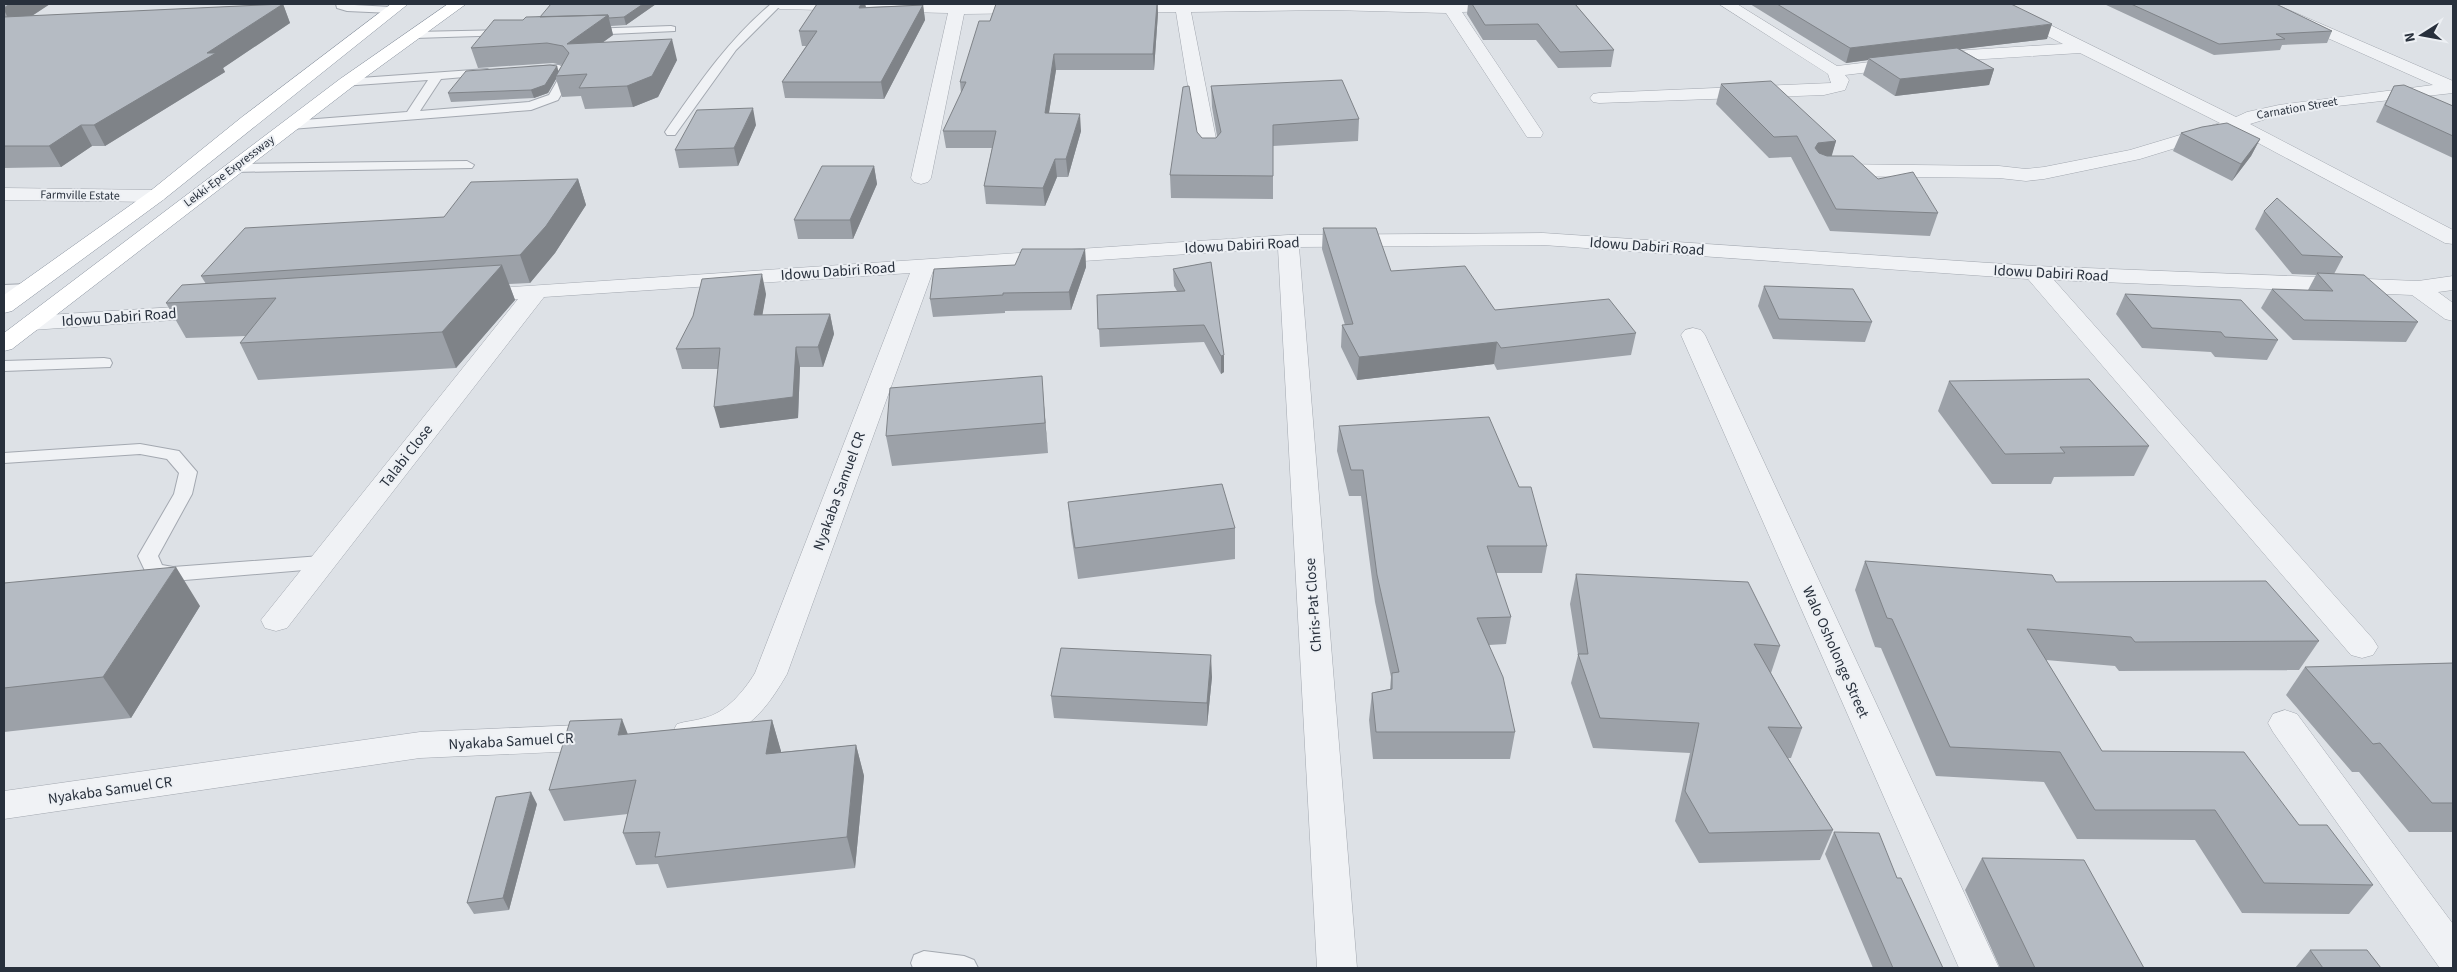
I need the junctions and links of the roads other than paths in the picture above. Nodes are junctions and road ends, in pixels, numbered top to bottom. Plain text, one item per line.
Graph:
1 (342, 4) edge
2 (458, 4) edge
3 (779, 4) edge
4 (1331, 4) edge
5 (1537, 4) edge
6 (1727, 4) edge
7 (1996, 4) edge
8 (2263, 4) edge
9 (1024, 6) edge
10 (395, 7) edge
11 (1043, 8) edge
12 (1103, 8) edge
13 (1183, 8) junction
14 (1451, 8) junction
15 (957, 9) junction
16 (670, 29) dead end
17 (576, 32) edge
18 (520, 33) edge
19 (414, 34) junction
20 (2082, 48) junction
21 (518, 70) edge
22 (500, 71) edge
23 (1834, 71) junction
24 (436, 77) junction
25 (346, 82) junction
26 (2453, 88) edge
27 (1599, 98) dead end
28 (412, 116) junction
29 (2236, 124) junction
30 (290, 125) junction
31 (672, 132) dead end
32 (1534, 133) dead end
33 (1209, 154) edge
34 (467, 165) dead end
35 (234, 168) junction
36 (1821, 170) edge
37 (921, 178) dead end
38 (4, 194) edge
39 (156, 196) junction
40 (2453, 238) edge
41 (1288, 241) junction
42 (924, 265) junction
43 (2035, 273) junction
44 (2453, 283) edge
45 (2418, 288) junction
46 (28, 289) junction
47 (4, 290) edge
48 (536, 292) junction
49 (457, 296) edge
50 (4, 306) edge
51 (229, 310) edge
52 (2453, 314) edge
53 (32, 323) junction
54 (1693, 335) dead end
55 (4, 344) edge
56 (104, 362) dead end
57 (4, 366) edge
58 (4, 458) edge
59 (321, 563) junction
60 (276, 620) dead end
61 (2362, 647) dead end
62 (2285, 724) dead end
63 (4, 804) edge
64 (2453, 955) edge
65 (924, 963) dead end
66 (964, 968) edge
67 (1337, 968) edge
68 (1980, 968) edge

1 - 10 lane
2 - 19 highway, Lekki-Epe Expressway
3 - 15 street
3 - 31 lane
4 - 13 street
4 - 14 street
5 - 14 street
6 - 23 street
7 - 20 street
8 - 26 street
9 - 11 street
9 - 15 street
10 - 39 highway, Lekki-Epe Expressway
12 - 13 street
13 - 33 street
14 - 32 street
15 - 37 street
16 - 17 lane
18 - 19 lane
19 - 25 highway, Lekki-Epe Expressway
20 - 23 street
20 - 29 street
21 - 28 lane
22 - 24 lane
23 - 27 street
24 - 25 lane
24 - 28 lane
25 - 30 highway, Lekki-Epe Expressway
26 - 29 street, Carnation Street
28 - 30 lane
29 - 36 street, Carnation Street
29 - 40 street
30 - 35 highway, Lekki-Epe Expressway
34 - 35 lane
35 - 53 highway, Lekki-Epe Expressway
38 - 39 street, Farmville Estate
39 - 46 highway, Lekki-Epe Expressway
41 - 42 street, Idowu Dabiri Road
41 - 43 street, Idowu Dabiri Road
41 - 67 street, Chris-Pat Close
42 - 48 street, Idowu Dabiri Road
42 - 63 street, Nyakaba Samuel CR
43 - 45 street, Idowu Dabiri Road
43 - 61 street
44 - 45 street, Idowu Dabiri Road
45 - 52 street
46 - 47 lane
46 - 50 highway, Lekki-Epe Expressway
48 - 49 street, Idowu Dabiri Road
48 - 59 street, Talabi Close
51 - 53 street, Idowu Dabiri Road
53 - 55 highway, Lekki-Epe Expressway
54 - 68 street, Walo Osholonge Street
56 - 57 lane
58 - 59 lane
59 - 60 street, Talabi Close
62 - 64 street
65 - 66 lane

